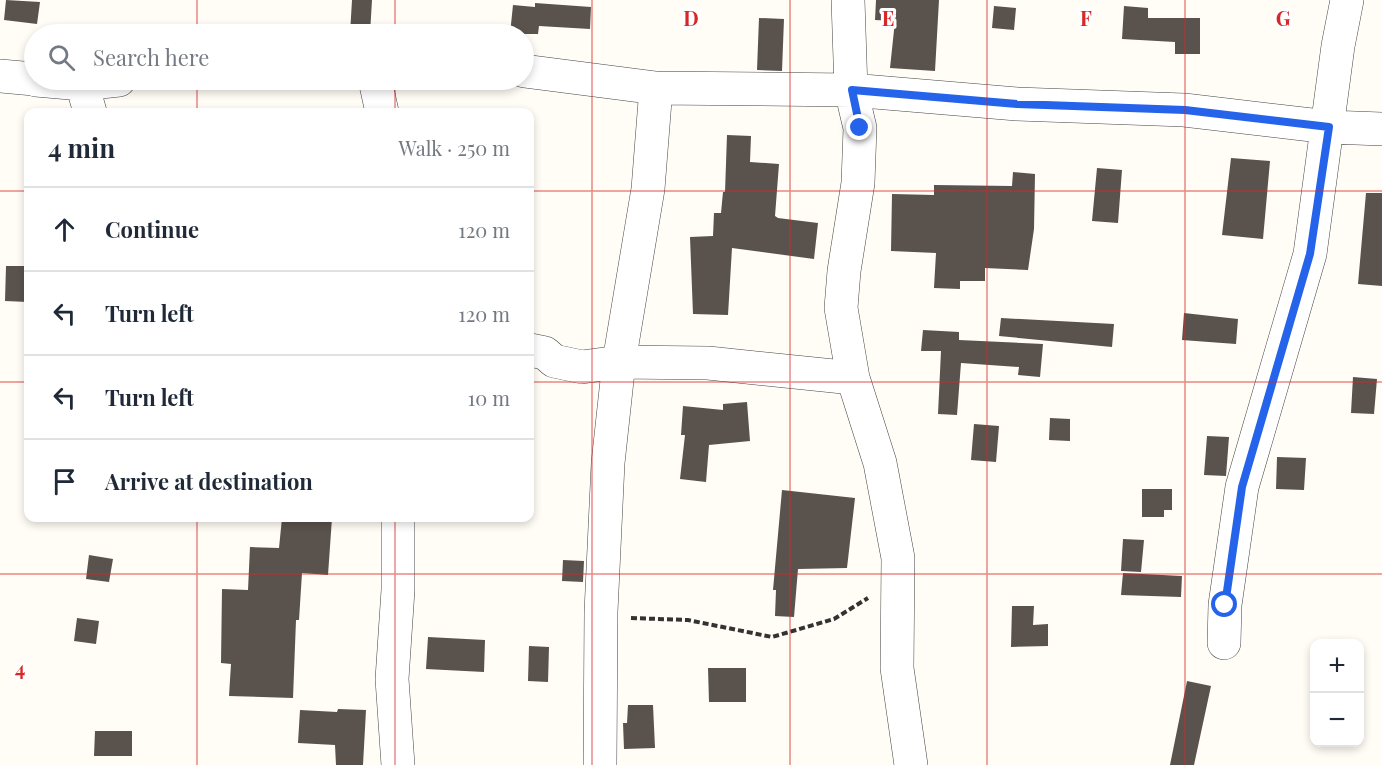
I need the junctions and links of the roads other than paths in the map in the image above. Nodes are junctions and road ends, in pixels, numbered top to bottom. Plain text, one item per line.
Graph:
1 (848, 0) edge
2 (1347, 0) edge
3 (534, 72) edge
4 (0, 76) edge
5 (24, 78) edge
6 (656, 88) junction
7 (65, 90) edge
8 (100, 90) edge
9 (377, 90) edge
10 (852, 90) junction
11 (86, 98) edge
12 (381, 108) edge
13 (1329, 127) junction
14 (1382, 129) edge
15 (534, 351) edge
16 (619, 362) junction
17 (854, 378) junction
18 (398, 522) edge
19 (1224, 643) dead end
20 (398, 765) edge
21 (600, 765) edge
22 (911, 765) edge

1 - 10 street
2 - 13 street
3 - 6 street
4 - 5 street
6 - 10 street
6 - 16 street
7 - 11 street
8 - 11 street
9 - 12 street
10 - 13 street
10 - 17 street
13 - 14 street
13 - 19 street
15 - 16 street
16 - 17 street
16 - 21 street
17 - 22 street
18 - 20 street

